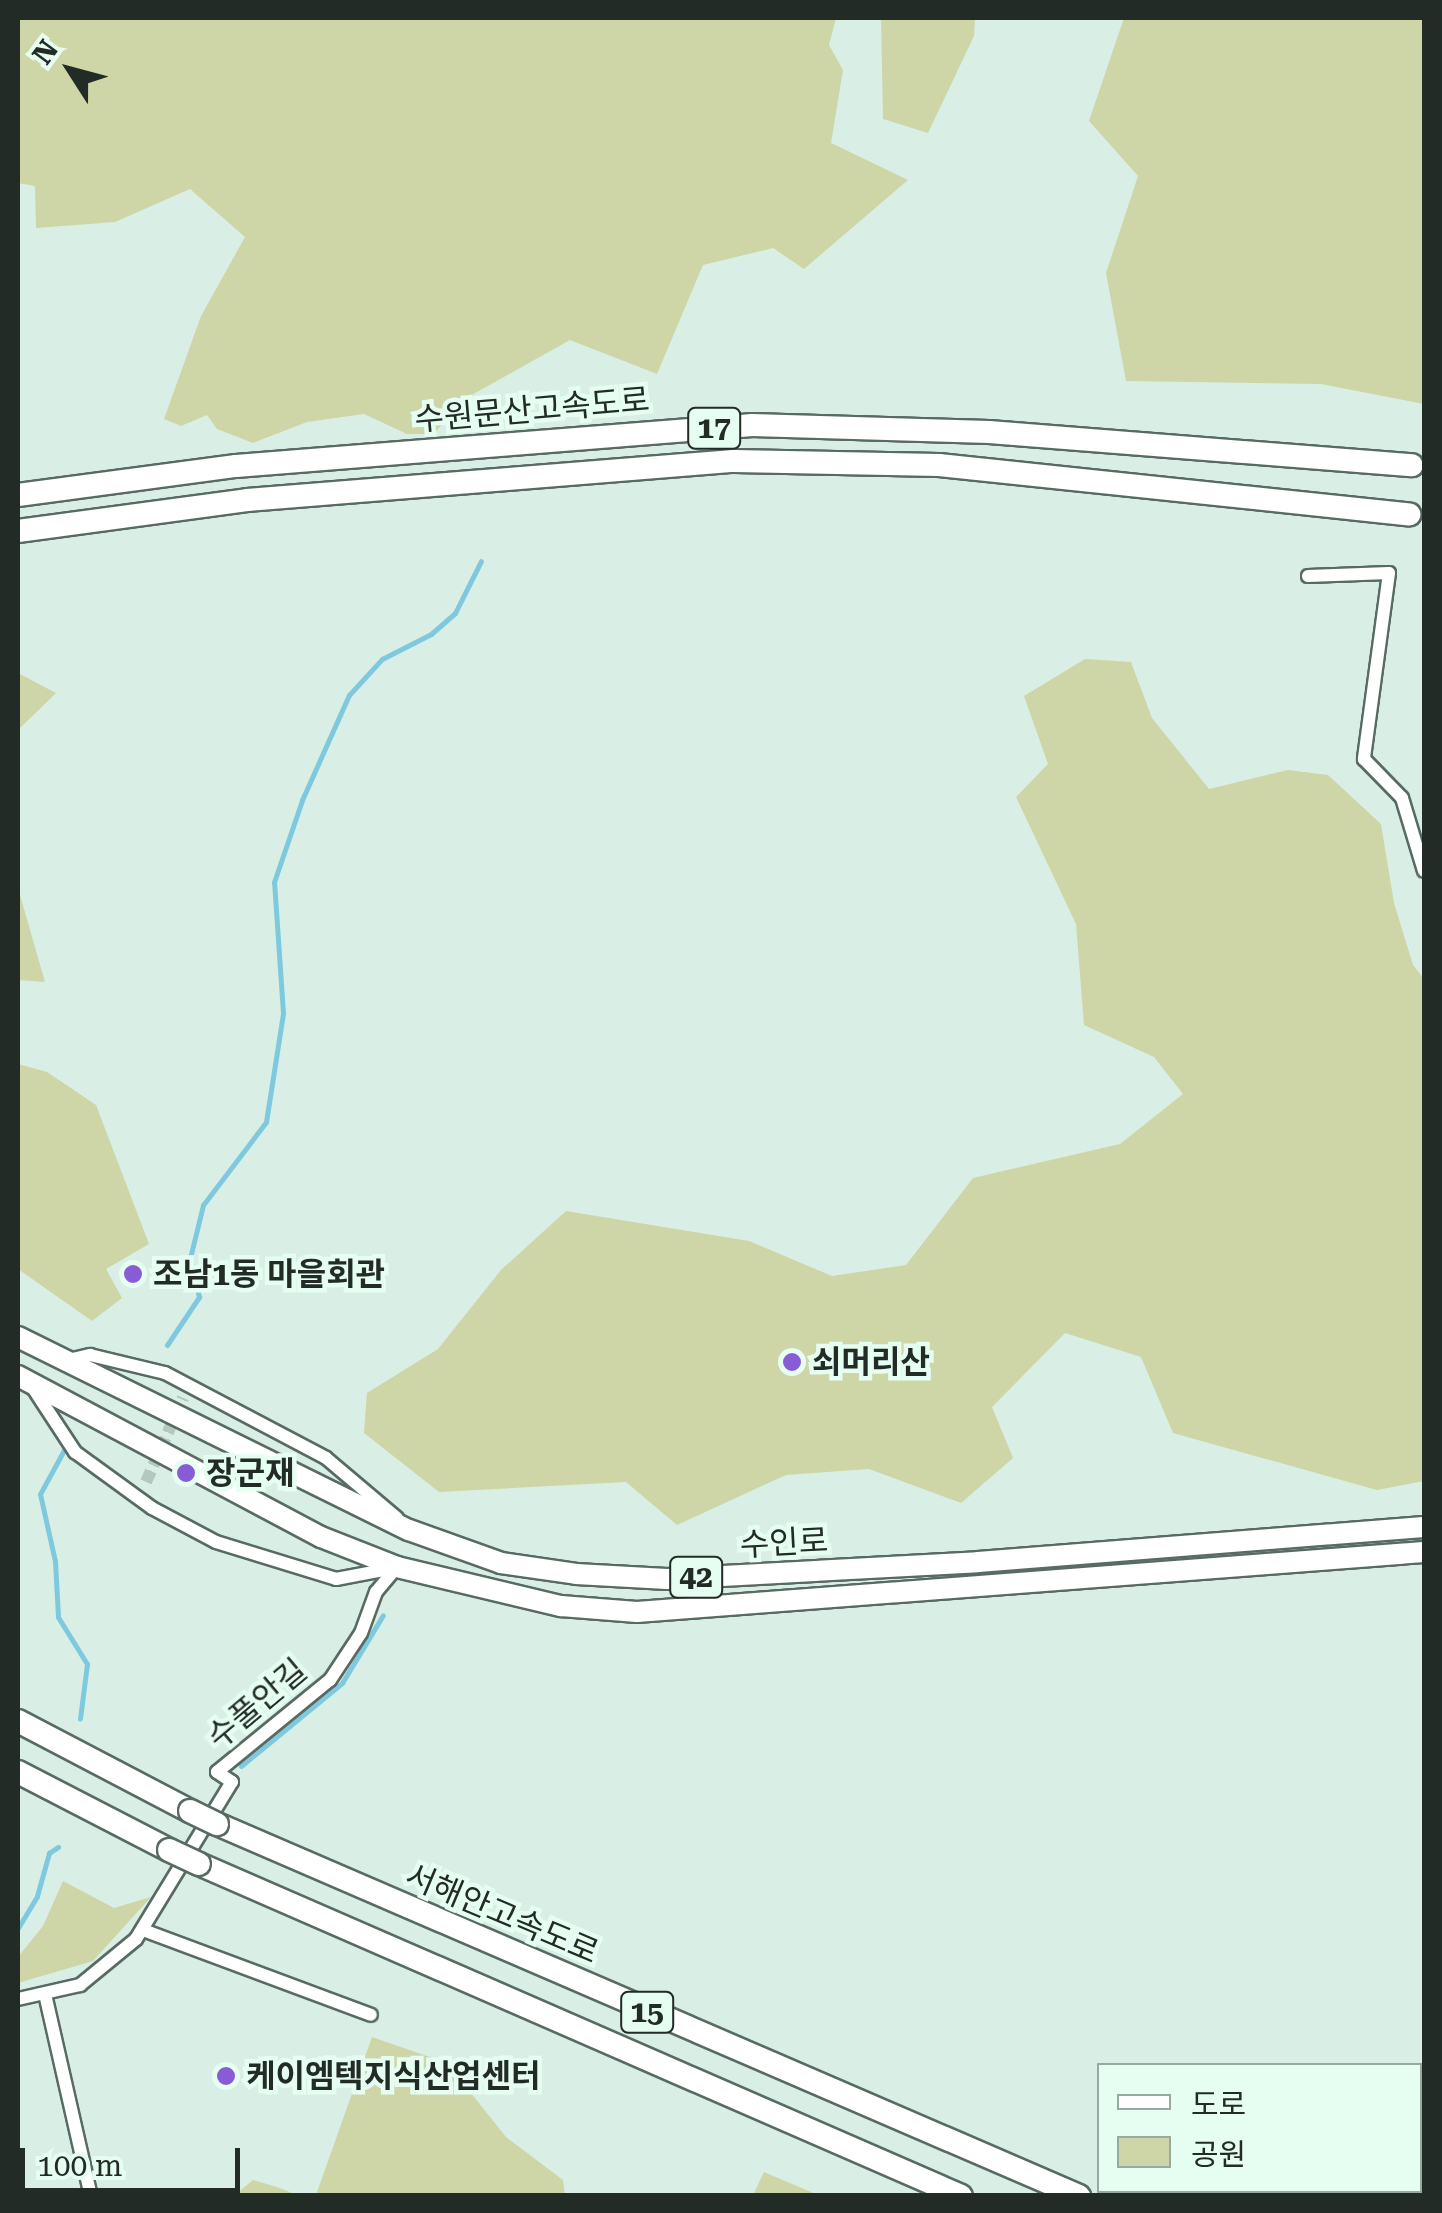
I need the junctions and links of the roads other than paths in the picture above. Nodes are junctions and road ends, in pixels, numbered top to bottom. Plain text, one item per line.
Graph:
1 (1412, 465) dead end
2 (18, 495) edge
3 (1410, 514) dead end
4 (18, 531) edge
5 (1308, 576) dead end
6 (1424, 871) edge
7 (18, 1337) edge
8 (65, 1360) junction
9 (23, 1379) edge
10 (146, 1482) tunnel mouth
11 (136, 1497) junction
12 (1424, 1527) edge
13 (409, 1530) junction
14 (1424, 1552) edge
15 (397, 1567) junction
16 (18, 1721) edge
17 (18, 1772) edge
18 (143, 1930) junction
19 (44, 1994) junction
20 (18, 1999) edge
21 (371, 2015) dead end
22 (91, 2196) edge
23 (961, 2196) edge
24 (1080, 2196) edge

1 - 2 highway, 수원문산고속도로 / 17
3 - 4 highway, 수원문산고속도로 / 17
5 - 6 street
7 - 8 main road, 수인로 / 42
8 - 13 main road, 수인로 / 42
8 - 13 street
9 - 11 street
9 - 15 main road, 수인로 / 42
10 - 11 street
11 - 15 street
12 - 13 main road, 수인로 / 42
14 - 15 main road, 수인로 / 42
15 - 18 street, 수풀안길
16 - 24 highway, 서해안고속도로 / 15, bridge
17 - 23 highway, 15, bridge
18 - 19 street, 수풀안길
18 - 21 street
19 - 20 street, 수풀안길
19 - 22 street

